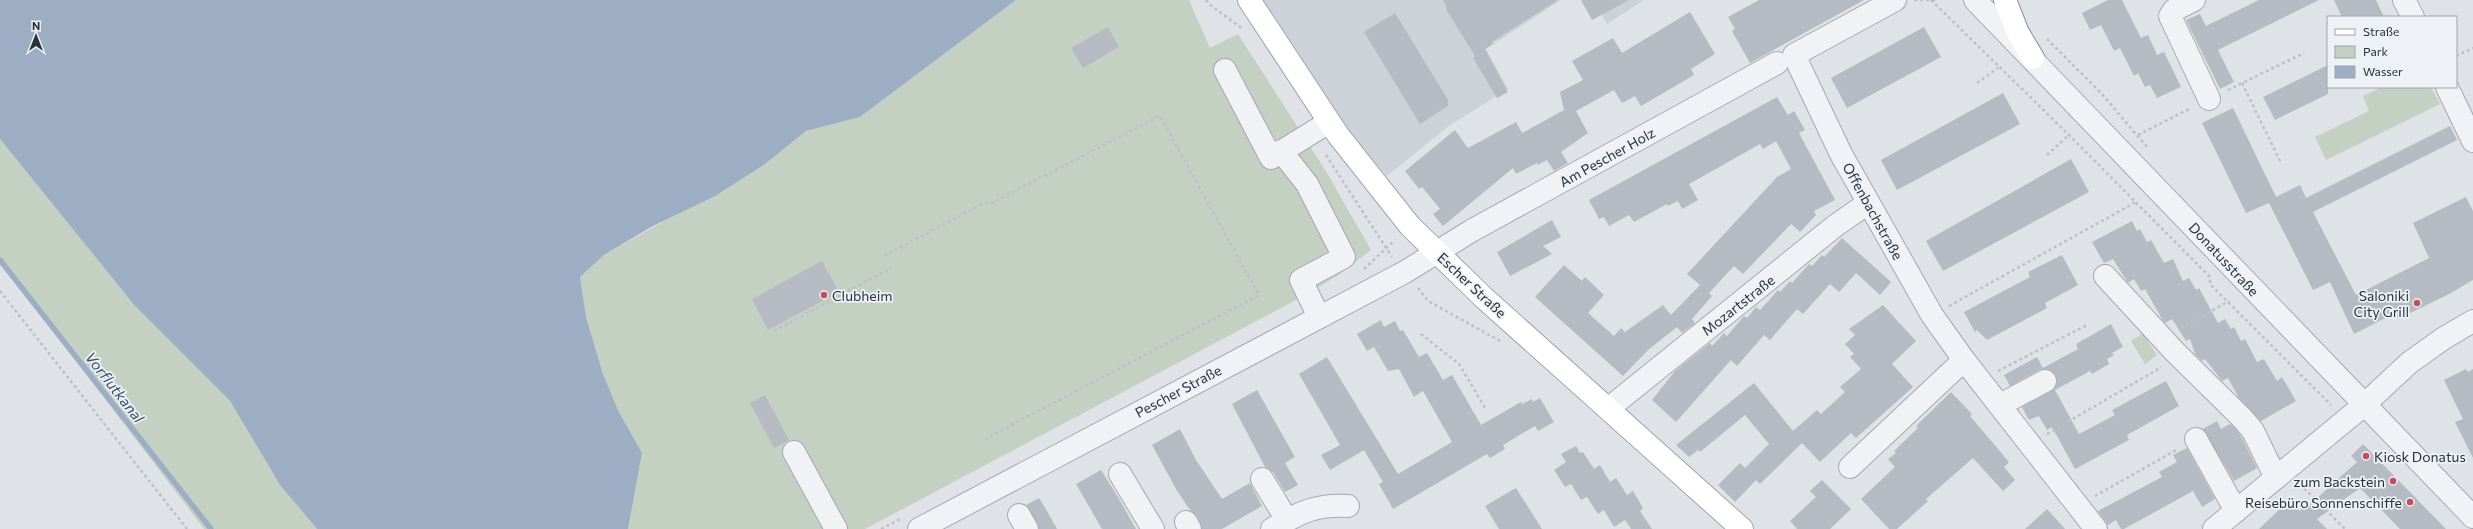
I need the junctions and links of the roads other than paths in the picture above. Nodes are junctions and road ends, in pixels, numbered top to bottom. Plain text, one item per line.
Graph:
1 (1249, 0) edge
2 (1895, 0) edge
3 (1976, 0) edge
4 (2005, 0) edge
5 (2194, 0) edge
6 (2404, 0) edge
7 (2412, 16) edge
8 (2033, 58) junction
9 (1786, 59) junction
10 (1225, 70) dead end
11 (2447, 88) edge
12 (2209, 99) dead end
13 (1329, 122) junction
14 (2473, 141) edge
15 (1280, 151) junction
16 (1868, 203) junction
17 (1437, 252) junction
18 (2105, 276) dead end
19 (1319, 317) junction
20 (2473, 321) edge
21 (1964, 360) junction
22 (2045, 381) dead end
23 (2000, 406) junction
24 (2364, 406) junction
25 (1609, 408) junction
26 (2196, 439) road end
27 (794, 452) dead end
28 (1850, 467) dead end
29 (1120, 474) dead end
30 (2281, 474) junction
31 (1262, 479) dead end
32 (1348, 506) dead end
33 (2236, 511) junction
34 (2473, 517) edge
35 (1279, 525) edge
36 (836, 529) edge
37 (919, 529) edge
38 (1153, 529) edge
39 (1742, 529) edge
40 (2096, 529) edge
41 (2214, 529) edge

1 - 13 main road, Escher Straße
2 - 9 street, Am Pescher Holz
3 - 8 street, Donatusstraße
4 - 8 main road
5 - 12 street
6 - 7 street
8 - 24 street, Donatusstraße
9 - 16 street, Offenbachstraße
9 - 17 street, Am Pescher Holz
10 - 15 street
11 - 14 street
13 - 15 street
13 - 17 main road, Escher Straße
15 - 19 street
16 - 21 street, Offenbachstraße
16 - 25 street, Mozartstraße
17 - 19 street, Pescher Straße
17 - 25 main road, Escher Straße
18 - 30 street
19 - 37 street, Pescher Straße
20 - 24 street
21 - 23 street, Offenbachstraße
21 - 28 street
22 - 23 street
23 - 40 street, Offenbachstraße
24 - 30 street
24 - 34 street, Donatusstraße
25 - 39 main road, Escher Straße
26 - 33 street
27 - 36 street
29 - 38 street
30 - 33 street
31 - 35 street
32 - 35 street
33 - 41 street

